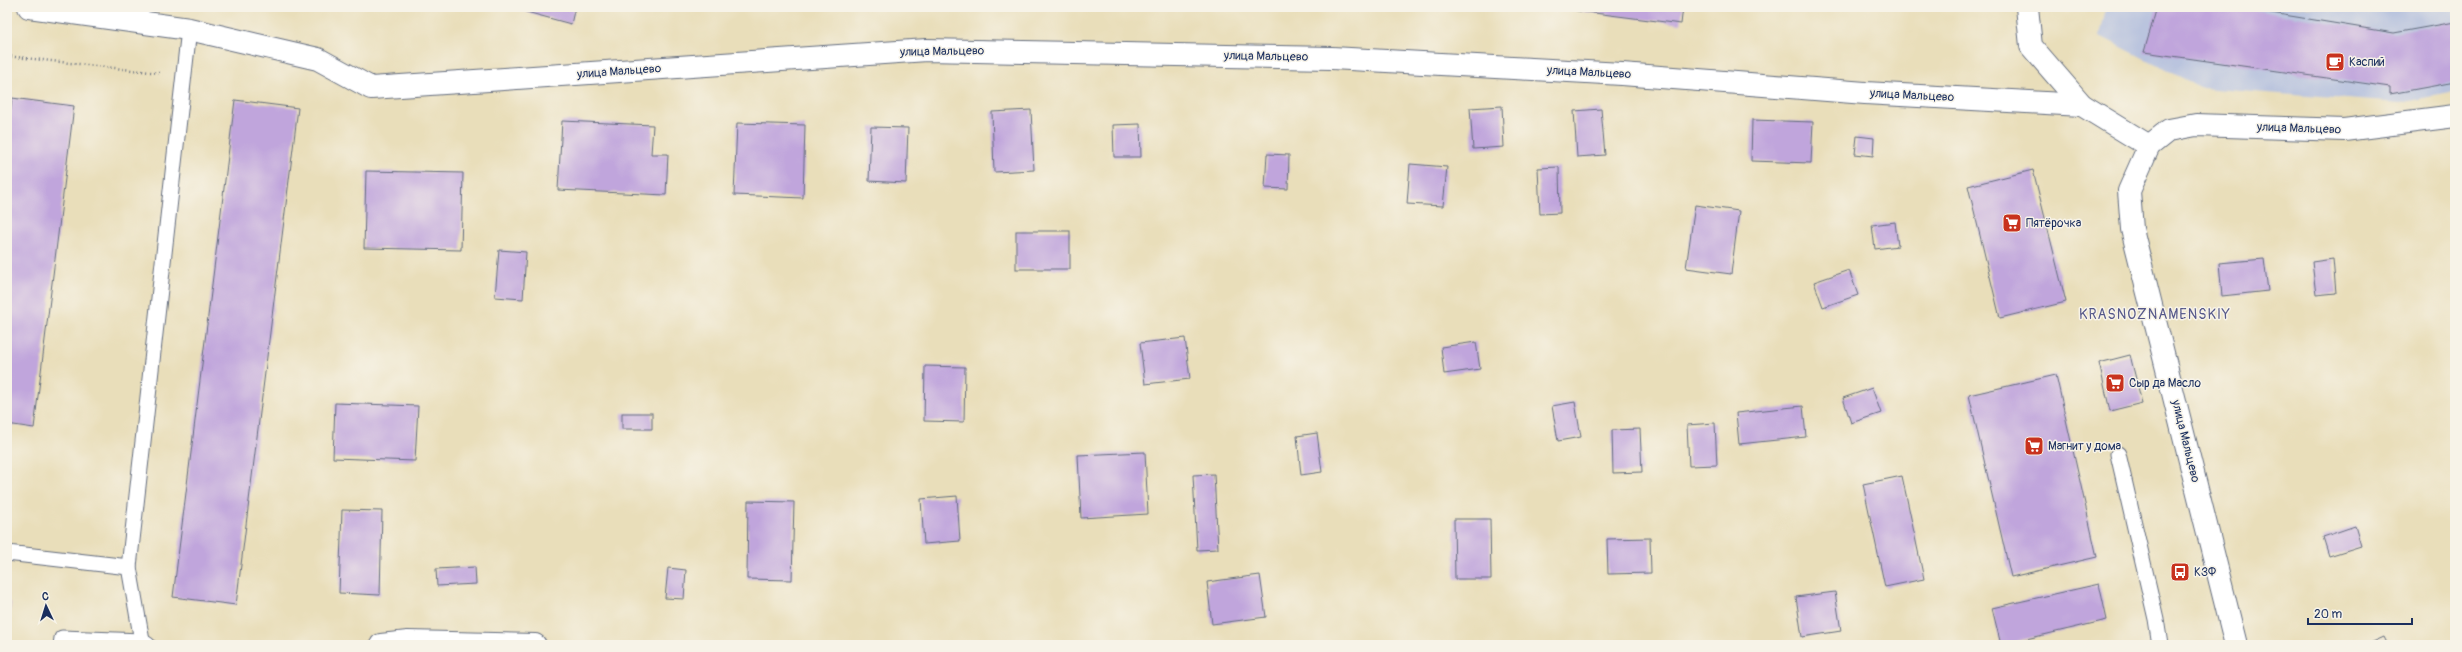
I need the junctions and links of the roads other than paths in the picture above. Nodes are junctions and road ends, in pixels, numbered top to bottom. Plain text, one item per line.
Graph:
1 (29, 7) edge
2 (2027, 7) edge
3 (189, 29) junction
4 (2082, 105) junction
5 (2455, 116) edge
6 (2149, 146) junction
7 (2118, 454) dead end
8 (7, 553) edge
9 (129, 567) junction
10 (144, 644) edge
11 (61, 645) edge
12 (382, 645) edge
13 (535, 645) edge
14 (2160, 645) edge
15 (2236, 645) edge

1 - 3 street
2 - 4 street
3 - 4 street, улица Мальцево
3 - 9 lane
4 - 6 street, улица Мальцево
5 - 6 street, улица Мальцево
6 - 15 street, улица Мальцево
7 - 14 lane
8 - 9 lane
9 - 10 lane
10 - 11 lane
12 - 13 street

